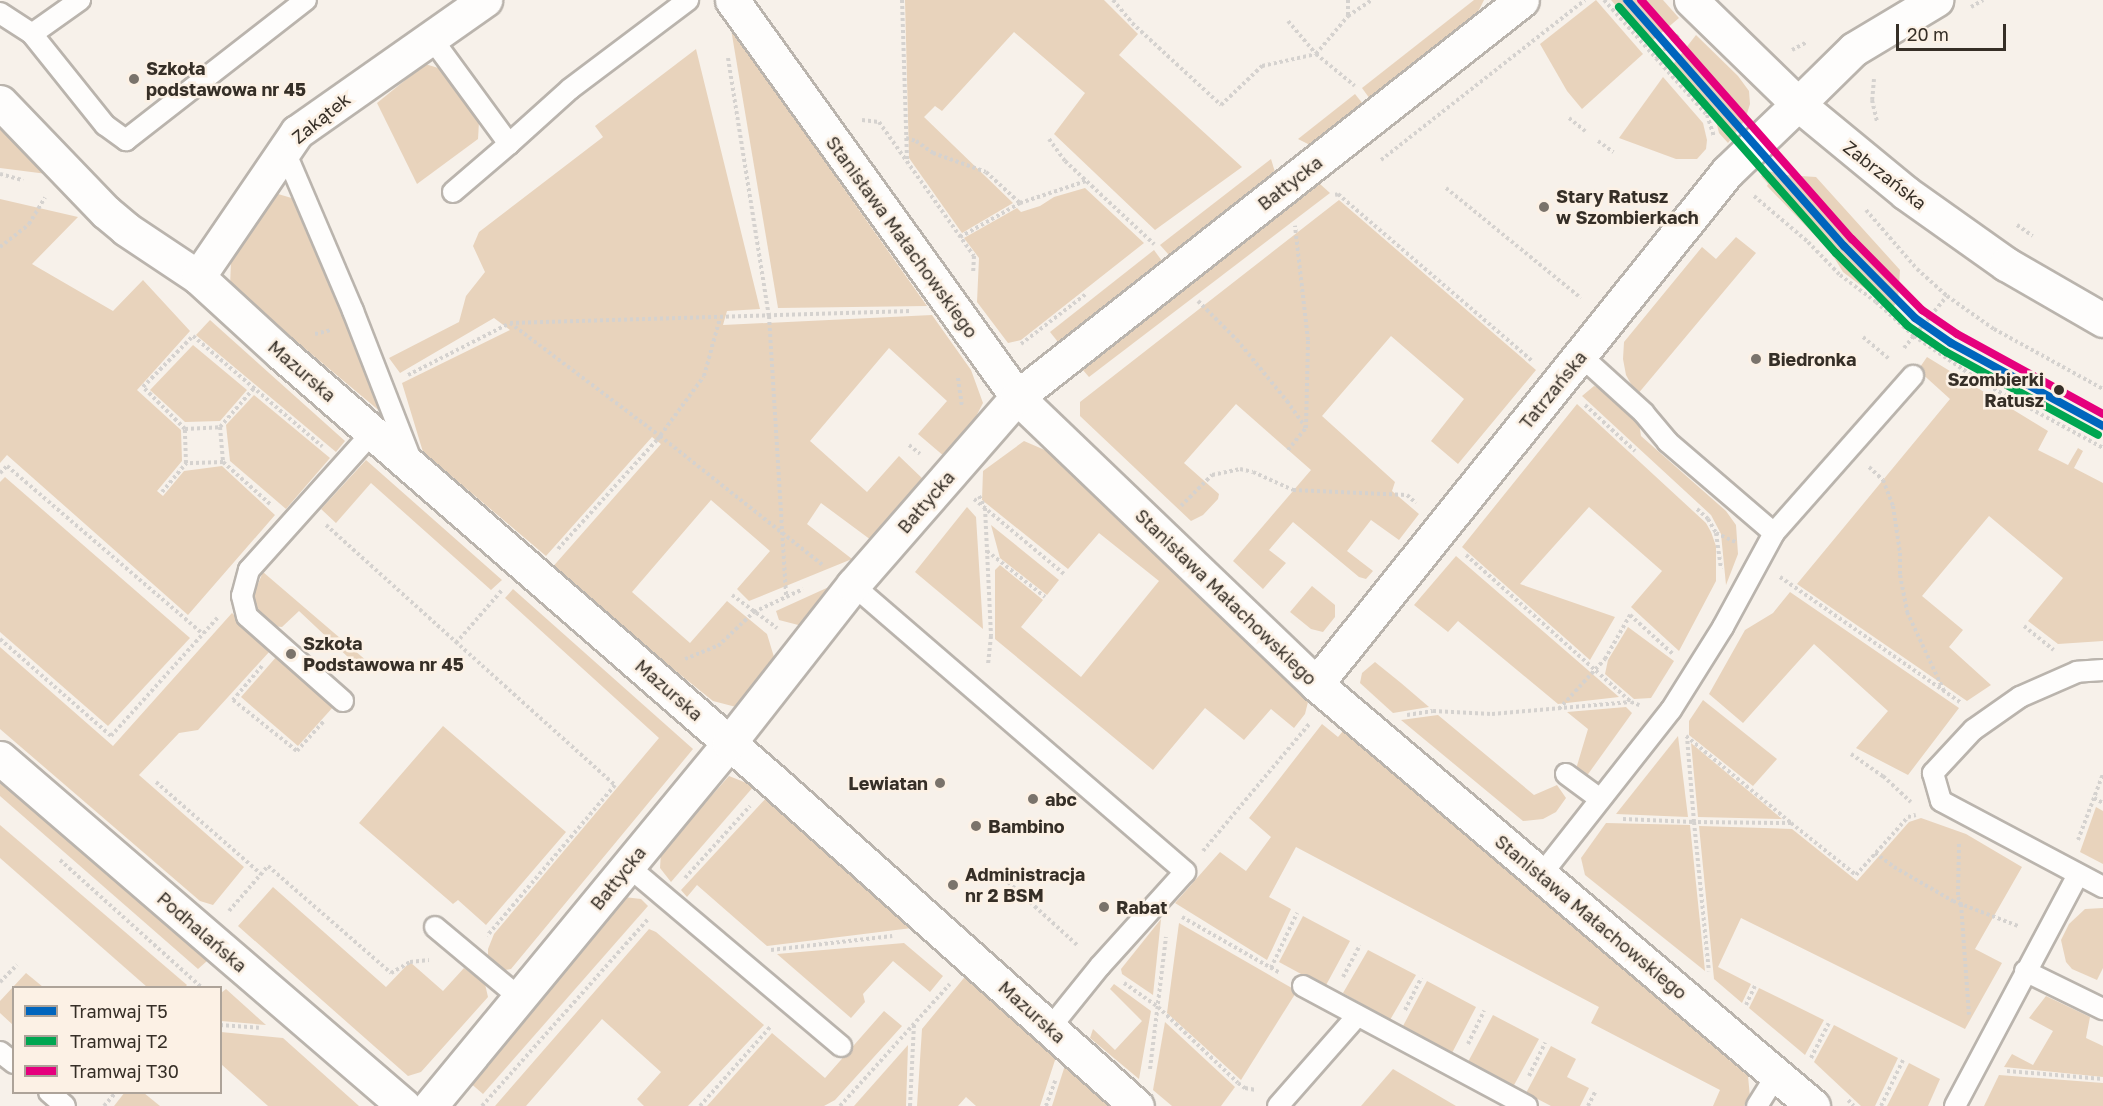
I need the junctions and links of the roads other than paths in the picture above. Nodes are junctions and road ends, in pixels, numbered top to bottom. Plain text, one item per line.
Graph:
1 (80, 0) edge
2 (306, 0) edge
3 (485, 0) edge
4 (688, 0) edge
5 (732, 0) edge
6 (1522, 0) edge
7 (1691, 0) edge
8 (1936, 0) edge
9 (0, 13) edge
10 (32, 33) junction
11 (430, 36) junction
12 (0, 102) edge
13 (1798, 104) junction
14 (508, 144) junction
15 (284, 149) junction
16 (453, 192) dead end
17 (198, 277) junction
18 (2103, 320) edge
19 (1580, 355) junction
20 (1913, 376) dead end
21 (1017, 397) junction
22 (372, 433) junction
23 (416, 471) junction
24 (1774, 533) junction
25 (853, 585) junction
26 (2103, 670) edge
27 (1317, 699) junction
28 (343, 701) road end
29 (729, 743) junction
30 (0, 758) edge
31 (1566, 774) dead end
32 (1600, 799) junction
33 (628, 866) junction
34 (2073, 871) junction
35 (1541, 875) junction
36 (2103, 887) edge
37 (435, 927) dead end
38 (2025, 971) junction
39 (1303, 986) road end
40 (520, 998) junction
41 (2103, 1009) edge
42 (1357, 1016) junction
43 (1050, 1028) junction
44 (841, 1047) dead end
45 (0, 1052) edge
46 (12, 1061) edge
47 (1777, 1074) junction
48 (51, 1094) edge
49 (1522, 1103) edge
50 (65, 1106) edge
51 (404, 1106) edge
52 (430, 1106) edge
53 (1137, 1106) edge
54 (1278, 1106) edge
55 (1757, 1106) edge
56 (1813, 1106) edge
57 (1955, 1106) edge

1 - 10 lane
2 - 10 lane
3 - 11 street, Zakątek
4 - 14 lane
5 - 21 street, Stanisława Małachowskiego
6 - 21 street, Bałtycka
7 - 13 street, Zabrzańska
8 - 13 street, Tatrzańska
9 - 10 lane
11 - 14 lane
11 - 15 street, Zakątek
12 - 17 street, Mazurska
13 - 18 street, Zabrzańska
13 - 19 street, Tatrzańska
14 - 16 lane
15 - 17 street, Zakątek
15 - 23 lane
17 - 22 street, Mazurska
19 - 24 lane
19 - 27 street, Tatrzańska
20 - 24 lane
21 - 25 street, Bałtycka
21 - 27 street, Stanisława Małachowskiego
22 - 23 street, Mazurska
22 - 28 lane
23 - 29 street, Mazurska
24 - 32 lane
25 - 29 street, Bałtycka
25 - 43 lane
26 - 34 lane
27 - 35 street, Stanisława Małachowskiego
29 - 33 street, Bałtycka
29 - 43 street, Mazurska
30 - 51 street, Podhalańska
31 - 32 lane
32 - 35 lane
33 - 40 street, Bałtycka
33 - 44 lane
34 - 36 lane
34 - 38 lane
35 - 47 street, Stanisława Małachowskiego
37 - 40 lane
38 - 41 lane
38 - 57 lane
39 - 42 lane
40 - 52 street, Bałtycka
42 - 49 lane
42 - 54 lane
43 - 53 street, Mazurska
45 - 46 lane
47 - 55 lane
47 - 56 street, Stanisława Małachowskiego
48 - 50 lane

